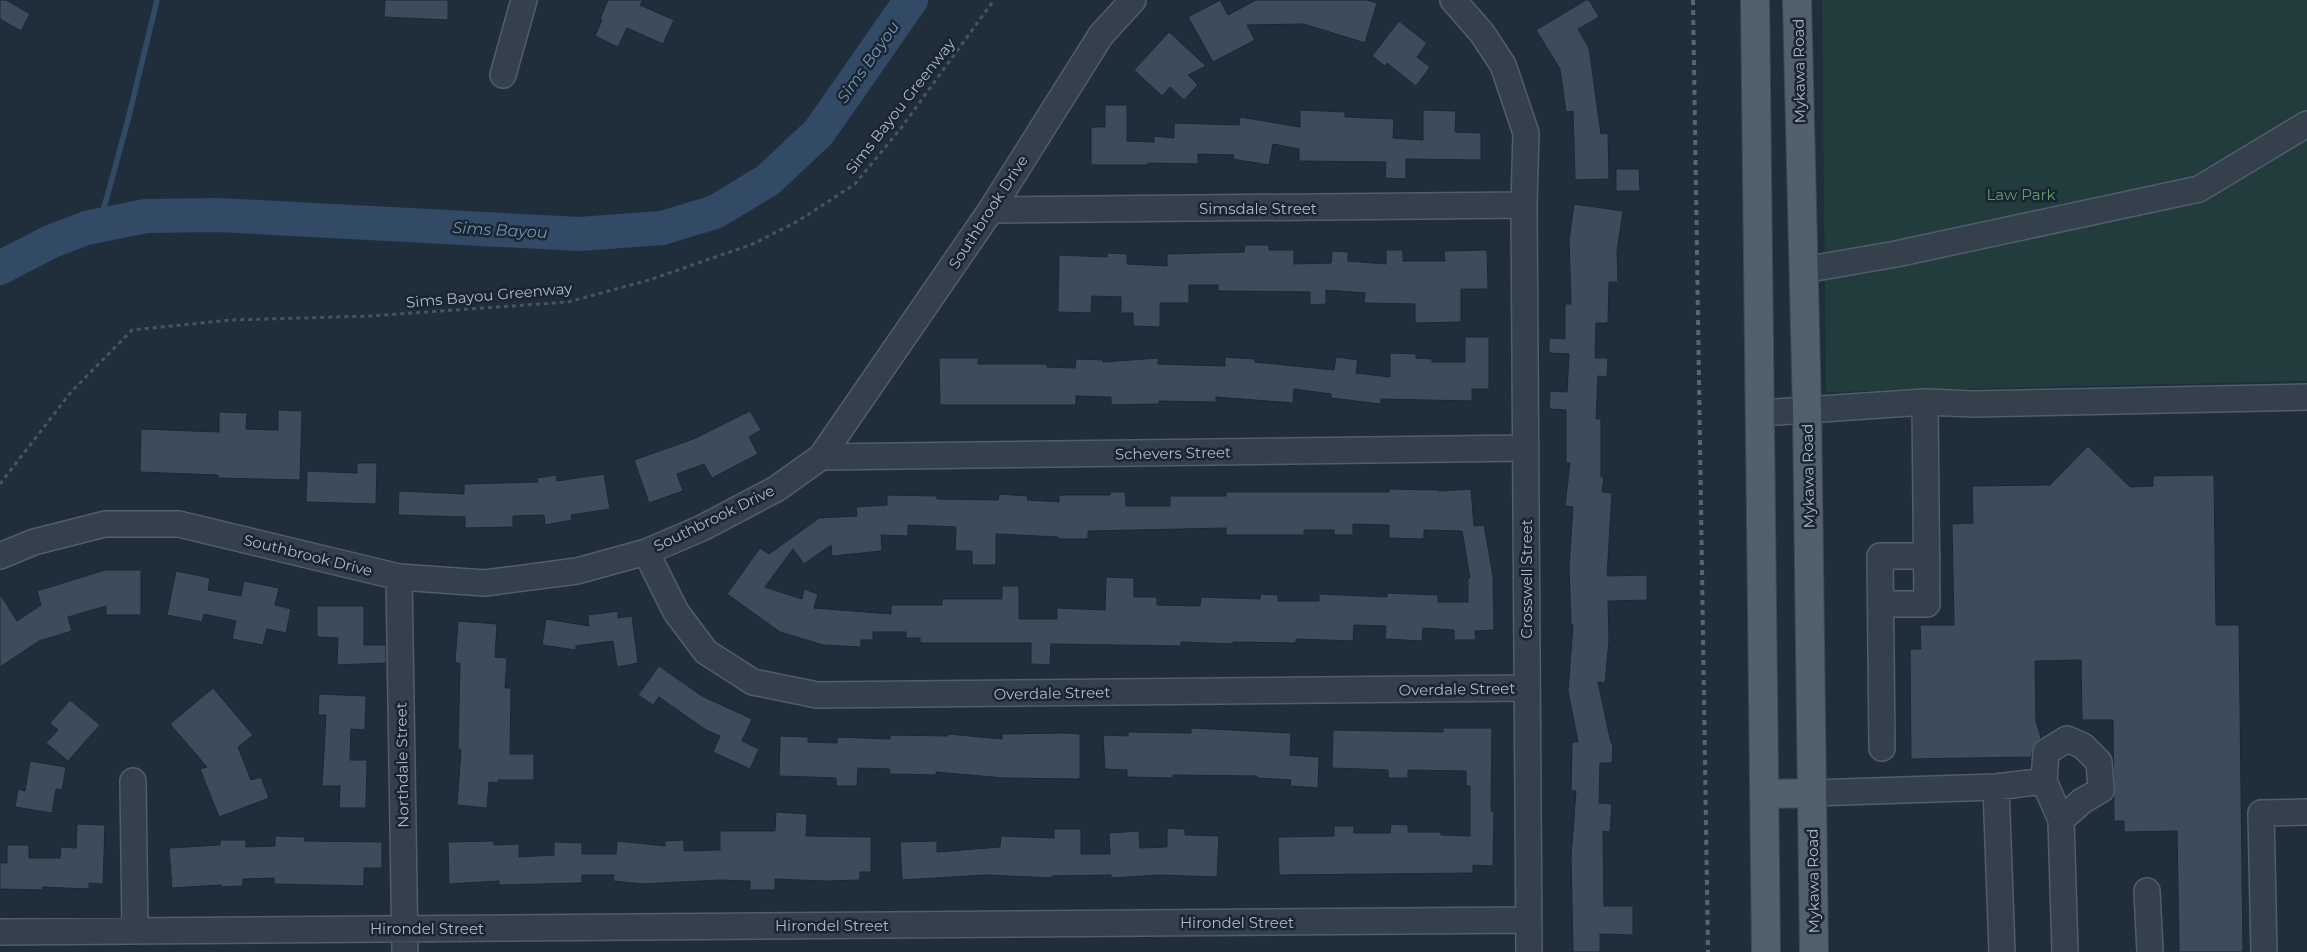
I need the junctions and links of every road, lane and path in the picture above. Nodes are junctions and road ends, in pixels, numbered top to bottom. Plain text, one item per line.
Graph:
1 (524, 0) edge
2 (994, 0) edge
3 (1132, 0) edge
4 (1453, 0) edge
5 (1755, 0) edge
6 (1798, 0) edge
7 (503, 75) dead end
8 (2307, 124) edge
9 (1524, 206) junction
10 (991, 210) junction
11 (1804, 270) junction
12 (2307, 396) edge
13 (1926, 402) junction
14 (1807, 410) junction
15 (1761, 413) junction
16 (1526, 448) junction
17 (821, 457) junction
18 (0, 484) edge
19 (646, 552) junction
20 (0, 556) edge
21 (1927, 556) junction
22 (399, 577) junction
23 (1881, 604) junction
24 (1526, 688) junction
25 (1882, 748) dead end
26 (133, 781) dead end
27 (2044, 781) junction
28 (1996, 787) junction
29 (1812, 793) junction
30 (1764, 794) junction
31 (2307, 812) edge
32 (2061, 820) junction
33 (2147, 891) dead end
34 (1528, 920) junction
35 (135, 931) junction
36 (0, 932) edge
37 (405, 940) edge
38 (1529, 952) edge
39 (1766, 952) edge
40 (1814, 952) edge
41 (2002, 952) edge
42 (2065, 952) edge
43 (2150, 952) edge
44 (2264, 952) edge

1 - 7 street
2 - 18 path, Sims Bayou Greenway
3 - 10 street, Southbrook Drive
4 - 9 street
5 - 15 main road
6 - 11 main road, Mykawa Road
8 - 11 street
9 - 10 street, Simsdale Street
9 - 16 street, Crosswell Street
10 - 17 street, Southbrook Drive
11 - 14 main road, Mykawa Road
12 - 13 street
13 - 14 street
13 - 21 street
14 - 15 street
14 - 29 main road, Mykawa Road
15 - 30 main road
16 - 17 street, Schevers Street
16 - 24 street, Crosswell Street
17 - 19 street, Southbrook Drive
19 - 22 street, Southbrook Drive
19 - 24 street, Overdale Street
20 - 22 street, Southbrook Drive
21 - 23 street
21 - 23 street
22 - 37 street, Northdale Street
23 - 25 street
24 - 34 street, Crosswell Street
26 - 35 street
27 - 28 street
27 - 32 street
27 - 32 street
28 - 29 street
28 - 41 street
29 - 30 main road
29 - 40 main road, Mykawa Road
30 - 39 main road
31 - 44 street
32 - 42 street
33 - 43 street
34 - 37 street, Hirondel Street
34 - 38 street, Crosswell Street
35 - 36 street, Hirondel Street
35 - 37 street, Hirondel Street

